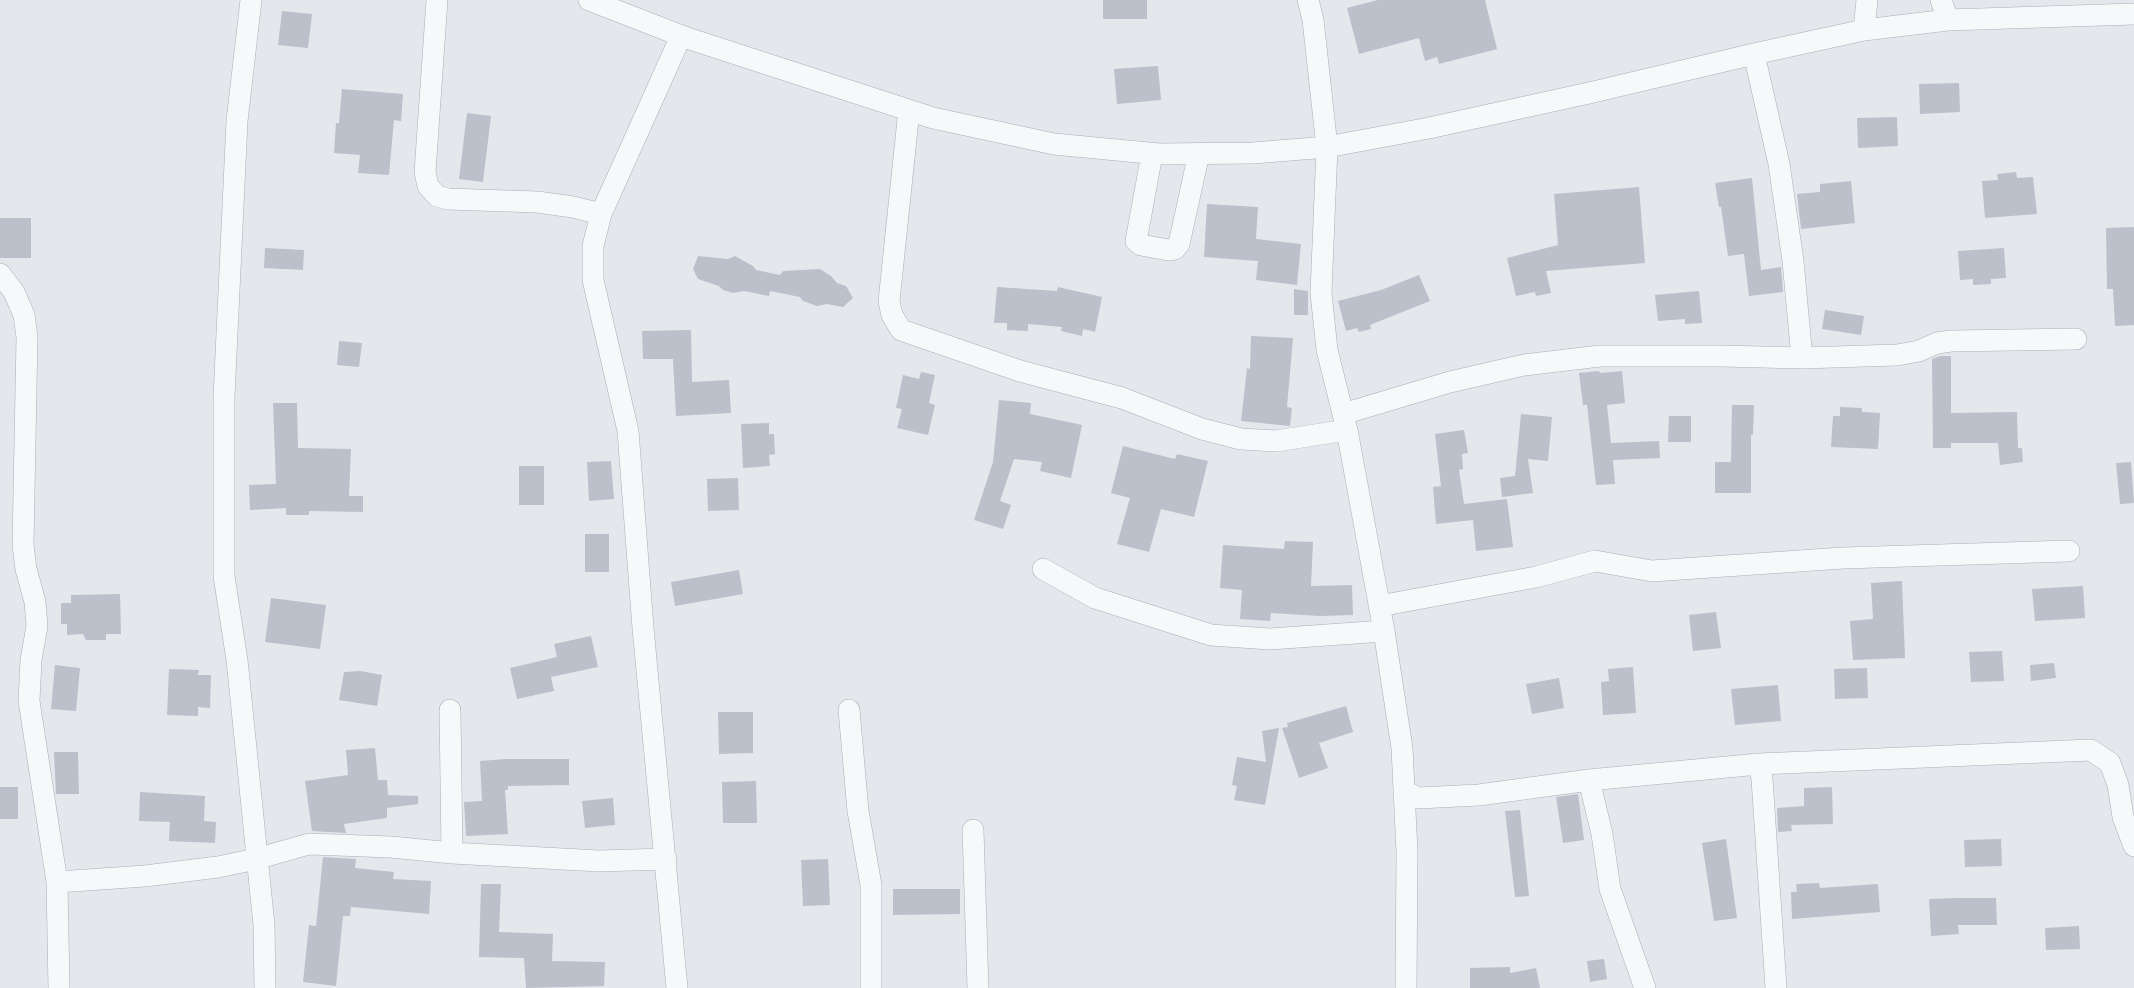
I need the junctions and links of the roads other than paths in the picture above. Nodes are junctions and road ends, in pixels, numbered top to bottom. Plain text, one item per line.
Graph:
1 (251, 0) edge
2 (437, 0) edge
3 (589, 0) edge
4 (1308, 0) edge
5 (1867, 0) edge
6 (1941, 0) edge
7 (2134, 14) edge
8 (1948, 20) junction
9 (1864, 30) junction
10 (681, 36) junction
11 (1754, 54) junction
12 (909, 110) junction
13 (1327, 147) junction
14 (1199, 153) junction
15 (1152, 154) junction
16 (601, 214) junction
17 (0, 274) edge
18 (2076, 339) dead end
19 (1802, 358) junction
20 (1345, 422) junction
21 (2069, 551) dead end
22 (1043, 569) dead end
23 (1379, 606) junction
24 (1384, 631) junction
25 (450, 710) dead end
26 (849, 710) dead end
27 (1759, 764) junction
28 (1589, 780) junction
29 (1404, 791) junction
30 (973, 830) dead end
31 (2134, 846) edge
32 (452, 853) junction
33 (256, 859) junction
34 (666, 859) junction
35 (57, 882) junction
36 (59, 988) edge
37 (265, 988) edge
38 (677, 988) edge
39 (871, 988) edge
40 (978, 988) edge
41 (1406, 988) edge
42 (1645, 988) edge
43 (1776, 988) edge

1 - 33 street
2 - 16 street
3 - 10 street
4 - 13 street
5 - 9 street
6 - 8 street
7 - 8 street
8 - 9 street
9 - 11 street
10 - 12 street
10 - 16 street
11 - 13 street
11 - 19 street
12 - 15 street
12 - 20 street
13 - 14 street
13 - 20 street
14 - 15 street
14 - 15 street
16 - 34 street
17 - 35 street
18 - 19 street
19 - 20 street
20 - 23 street
21 - 23 street
22 - 24 street
23 - 24 street
24 - 29 street
25 - 32 street
26 - 39 street
27 - 28 street
27 - 31 street
27 - 43 street
28 - 29 street
28 - 42 street
29 - 41 street
30 - 40 street
32 - 33 street
32 - 34 street
33 - 35 street
33 - 37 street
34 - 38 street
35 - 36 street

